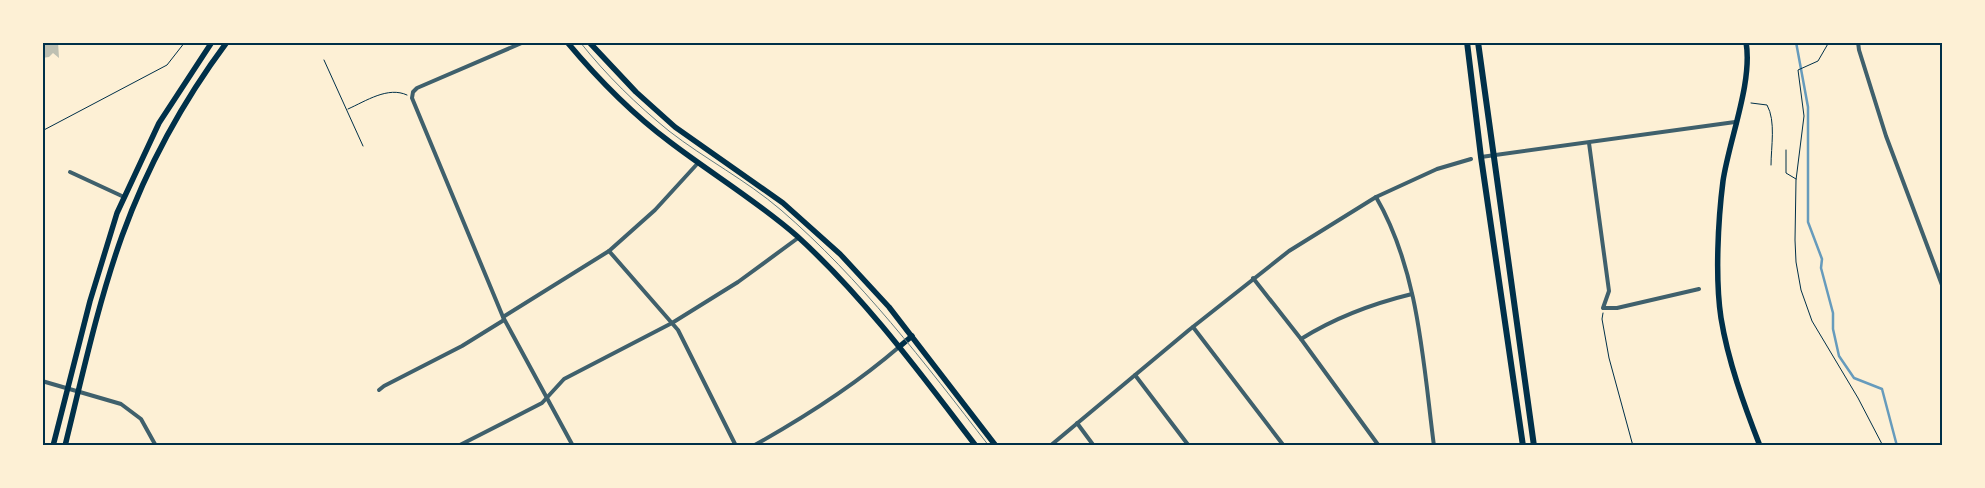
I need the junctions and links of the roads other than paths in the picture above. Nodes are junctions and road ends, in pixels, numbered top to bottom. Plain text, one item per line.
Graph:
1 (212, 42) edge
2 (227, 42) edge
3 (524, 42) edge
4 (567, 42) edge
5 (589, 42) edge
6 (1467, 42) edge
7 (1478, 42) edge
8 (1746, 42) edge
9 (1858, 42) edge
10 (1735, 122) junction
11 (1589, 143) junction
12 (1493, 154) junction
13 (1481, 157) junction
14 (1471, 160) dead end
15 (698, 163) junction
16 (70, 172) dead end
17 (124, 197) junction
18 (1376, 197) junction
19 (798, 238) junction
20 (609, 252) junction
21 (1253, 278) junction
22 (1942, 285) edge
23 (1699, 289) dead end
24 (1412, 294) junction
25 (503, 319) junction
26 (672, 323) junction
27 (1193, 327) junction
28 (912, 336) junction
29 (1301, 340) junction
30 (899, 347) junction
31 (1135, 376) junction
32 (42, 381) edge
33 (69, 389) junction
34 (379, 390) dead end
35 (78, 391) junction
36 (547, 398) junction
37 (1077, 423) junction
38 (53, 446) edge
39 (65, 446) edge
40 (156, 446) edge
41 (458, 446) edge
42 (573, 446) edge
43 (736, 446) edge
44 (754, 446) edge
45 (976, 446) edge
46 (996, 446) edge
47 (1050, 446) edge
48 (1094, 446) edge
49 (1189, 446) edge
50 (1284, 446) edge
51 (1379, 446) edge
52 (1434, 446) edge
53 (1523, 446) edge
54 (1534, 446) edge
55 (1760, 446) edge

1 - 17 main road
2 - 35 main road
3 - 25 street
4 - 15 main road
5 - 28 main road
6 - 13 main road
7 - 12 main road
8 - 10 main road
9 - 22 street
10 - 11 street
10 - 55 main road
11 - 12 street
11 - 23 street
12 - 13 street
12 - 54 main road
13 - 53 main road
14 - 18 street
15 - 19 main road
15 - 20 street
16 - 17 street
17 - 33 main road
18 - 21 street
18 - 24 street
19 - 26 street
19 - 30 main road
20 - 25 street
20 - 26 street
21 - 27 street
21 - 29 street
24 - 29 street
24 - 52 street
25 - 34 street
25 - 36 street
26 - 36 street
26 - 43 street
27 - 31 street
27 - 50 street
28 - 30 main road
28 - 46 main road
29 - 51 street
30 - 44 street
30 - 45 main road
31 - 37 street
31 - 49 street
32 - 33 street
33 - 35 street
33 - 38 main road
35 - 39 main road
35 - 40 street
36 - 41 street
36 - 42 street
37 - 47 street
37 - 48 street

